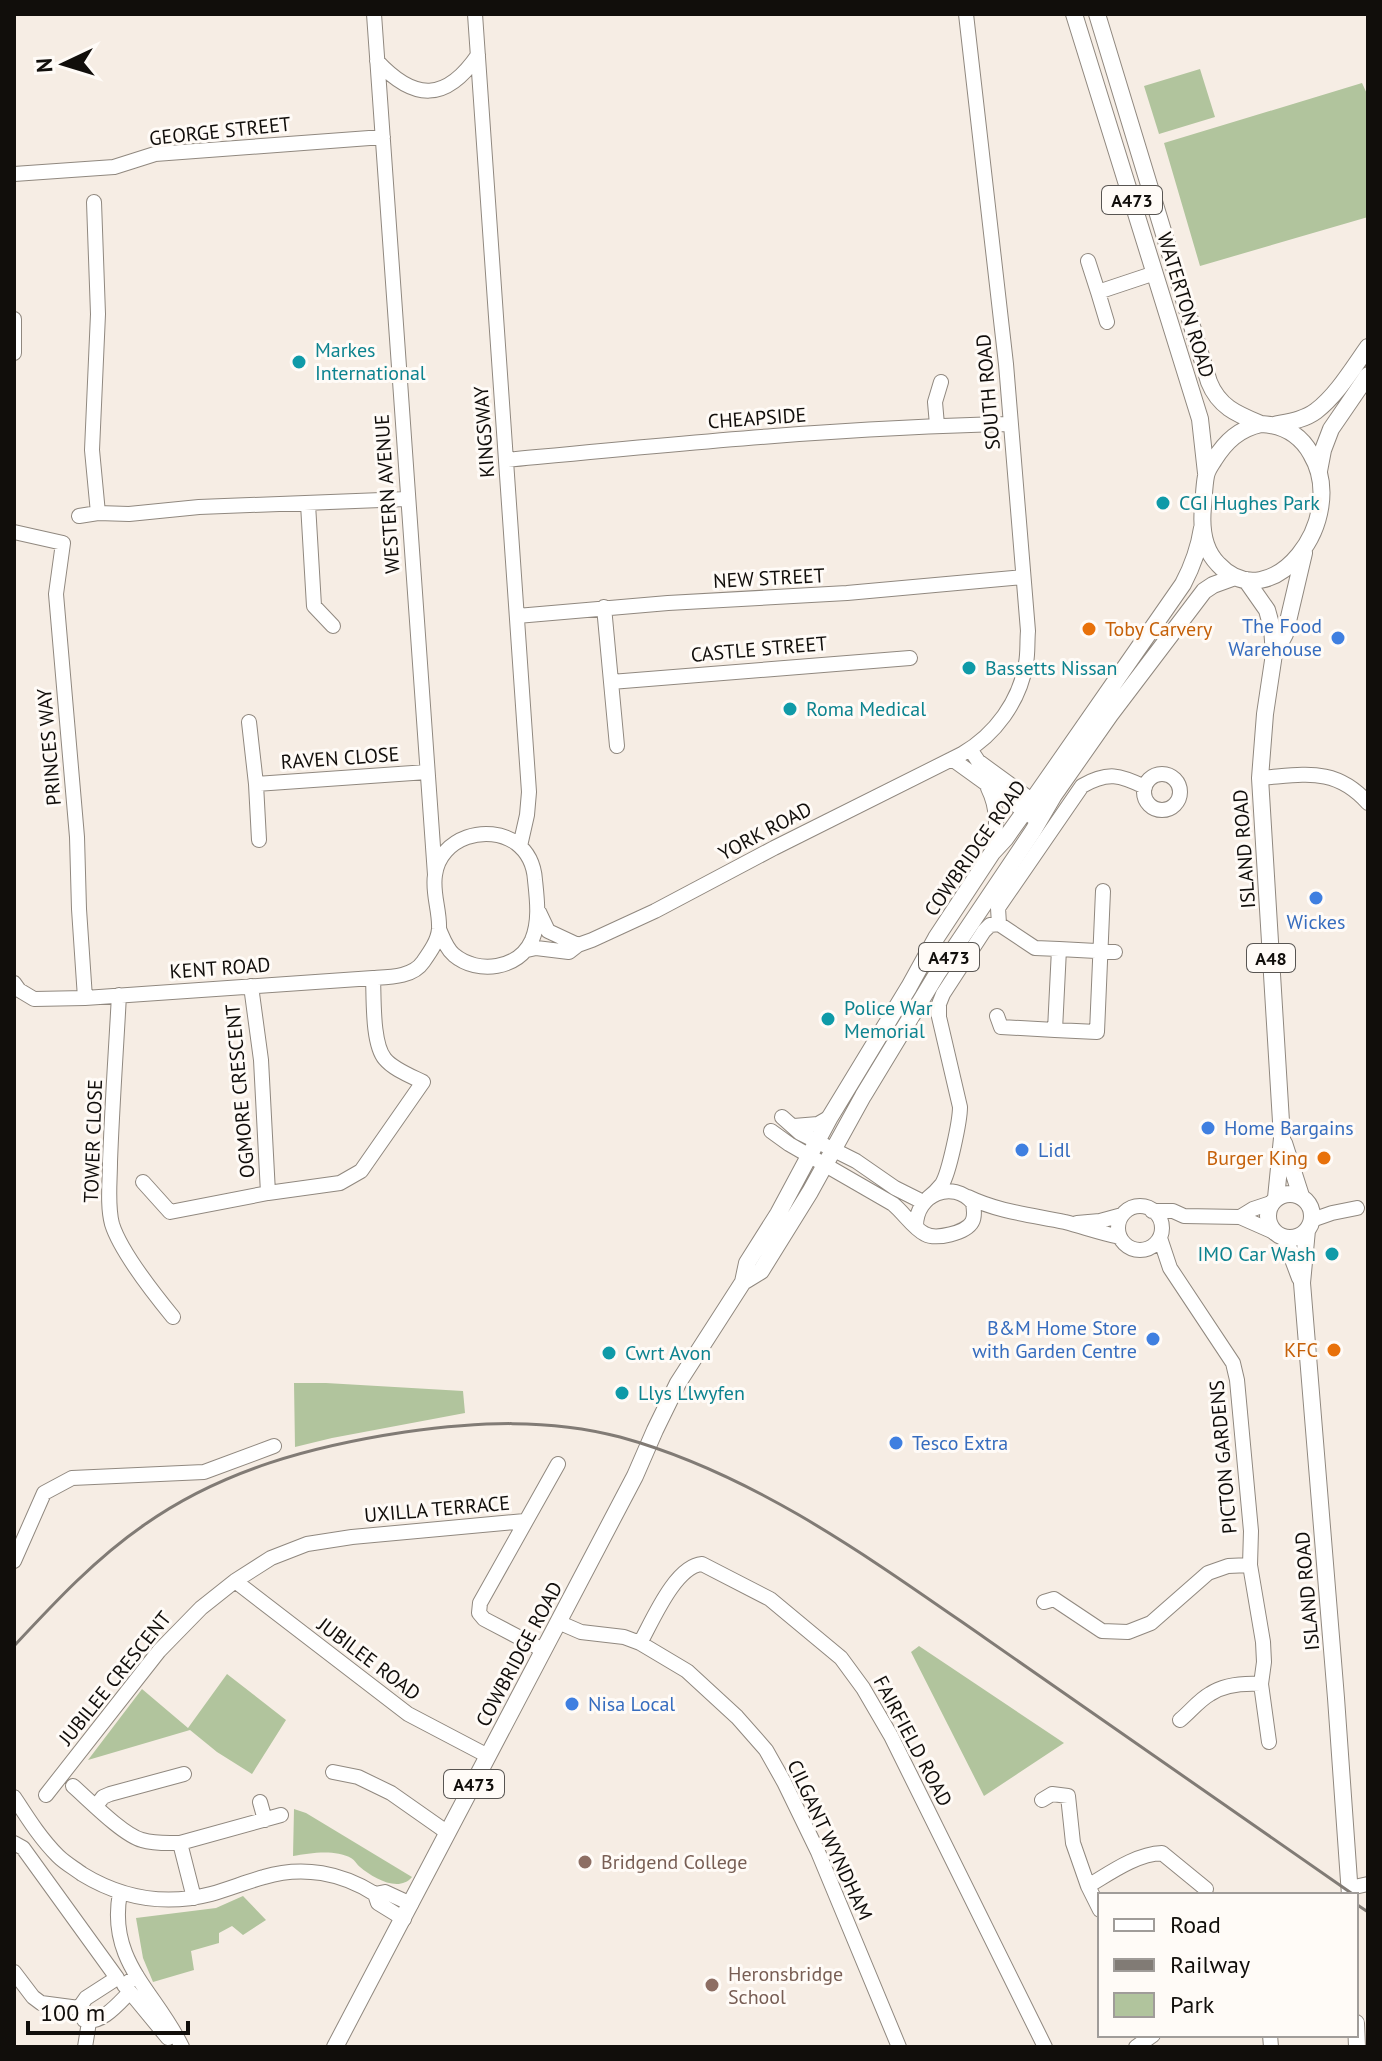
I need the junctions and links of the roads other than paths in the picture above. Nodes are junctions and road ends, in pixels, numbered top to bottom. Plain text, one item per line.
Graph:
1 (374, 14) edge
2 (475, 14) edge
3 (966, 14) edge
4 (1074, 14) edge
5 (1097, 14) edge
6 (478, 55) junction
7 (377, 61) junction
8 (383, 137) junction
9 (14, 174) edge
10 (94, 202) dead end
11 (1088, 261) dead end
12 (1155, 273) junction
13 (1098, 292) junction
14 (14, 319) edge
15 (1107, 322) dead end
16 (1368, 347) edge
17 (14, 353) edge
18 (1368, 375) edge
19 (941, 382) dead end
20 (1011, 424) junction
21 (937, 425) junction
22 (1268, 425) junction
23 (506, 460) junction
24 (1319, 471) junction
25 (1206, 473) junction
26 (407, 499) junction
27 (308, 504) junction
28 (98, 513) junction
29 (79, 516) dead end
30 (1202, 528) junction
31 (14, 532) edge
32 (1304, 549) junction
33 (1023, 577) junction
34 (1241, 578) junction
35 (604, 607) junction
36 (517, 616) junction
37 (333, 626) dead end
38 (1274, 654) junction
39 (910, 658) dead end
40 (611, 682) junction
41 (249, 722) dead end
42 (617, 746) dead end
43 (970, 749) junction
44 (952, 759) junction
45 (427, 772) junction
46 (1260, 778) junction
47 (256, 784) junction
48 (987, 786) junction
49 (1145, 787) dead end
50 (1368, 803) edge
51 (1035, 811) junction
52 (259, 840) dead end
53 (520, 846) junction
54 (992, 853) junction
55 (435, 875) junction
56 (1103, 891) dead end
57 (537, 908) junction
58 (999, 924) junction
59 (439, 929) junction
60 (578, 945) junction
61 (1059, 949) junction
62 (527, 950) junction
63 (1108, 952) junction
64 (460, 959) junction
65 (422, 963) junction
66 (373, 978) junction
67 (251, 986) junction
68 (16, 987) edge
69 (119, 995) junction
70 (85, 998) junction
71 (997, 1016) dead end
72 (1055, 1030) junction
73 (830, 1117) junction
74 (771, 1131) dead end
75 (1282, 1138) junction
76 (814, 1148) junction
77 (834, 1149) junction
78 (825, 1164) junction
79 (949, 1168) junction
80 (143, 1182) dead end
81 (268, 1193) junction
82 (964, 1194) junction
83 (926, 1200) junction
84 (1273, 1200) junction
85 (1357, 1208) dead end
86 (1006, 1211) junction
87 (1152, 1211) junction
88 (1308, 1213) junction
89 (1122, 1215) junction
90 (1184, 1216) junction
91 (1240, 1217) junction
92 (973, 1221) junction
93 (1069, 1223) junction
94 (916, 1226) junction
95 (1161, 1235) junction
96 (1280, 1235) junction
97 (1120, 1237) junction
98 (1146, 1249) junction
99 (1170, 1268) junction
100 (743, 1282) junction
101 (1302, 1283) junction
102 (173, 1317) dead end
103 (274, 1446) dead end
104 (558, 1464) dead end
105 (525, 1521) junction
106 (352, 1537) joint
107 (16, 1552) edge
108 (1250, 1565) junction
109 (235, 1581) junction
110 (1050, 1596) dead end
111 (558, 1622) junction
112 (640, 1643) junction
113 (543, 1650) junction
114 (1261, 1684) junction
115 (1189, 1718) dead end
116 (1284, 1738) dead end
117 (488, 1756) junction
118 (333, 1772) dead end
119 (184, 1774) dead end
120 (73, 1786) dead end
121 (46, 1795) dead end
122 (14, 1797) edge
123 (1042, 1800) dead end
124 (260, 1802) dead end
125 (96, 1806) junction
126 (281, 1815) dead end
127 (265, 1820) junction
128 (448, 1833) junction
129 (14, 1843) edge
130 (180, 1843) junction
131 (1368, 1884) edge
132 (1088, 1886) junction
133 (1206, 1889) dead end
134 (1350, 1892) edge
135 (120, 1893) junction
136 (194, 1898) junction
137 (1098, 1906) edge
138 (407, 1912) junction
139 (14, 1972) edge
140 (127, 1983) junction
141 (79, 2008) junction
142 (89, 2022) junction
143 (180, 2044) edge
144 (85, 2047) edge
145 (335, 2047) edge
146 (899, 2047) edge
147 (1045, 2047) edge

1 - 7 street, WESTERN AVENUE
2 - 6 street, KINGSWAY
3 - 20 street, SOUTH ROAD
4 - 12 main road, WATERTON ROAD / A473
5 - 22 main road, WATERTON ROAD / A473
6 - 7 street
6 - 23 street, KINGSWAY
7 - 8 street, WESTERN AVENUE
8 - 9 street, GEORGE STREET
8 - 26 street, WESTERN AVENUE
10 - 28 street
11 - 13 street
12 - 13 street
12 - 25 main road, WATERTON ROAD / A473
13 - 15 street
14 - 17 street
16 - 22 main road
18 - 24 main road, A48
19 - 21 street
20 - 21 street, CHEAPSIDE
20 - 33 street, SOUTH ROAD
21 - 23 street, CHEAPSIDE
22 - 24 main road
22 - 25 main road
23 - 36 street, KINGSWAY
24 - 32 main road, A48
25 - 30 main road, A48
26 - 27 street
26 - 45 street, WESTERN AVENUE
27 - 28 street
27 - 37 street
28 - 29 street
30 - 34 main road, A48
30 - 51 main road, COWBRIDGE ROAD / A473
31 - 70 street, PRINCES WAY
32 - 34 main road, A48
32 - 38 main road, A48
33 - 35 street, NEW STREET
33 - 43 street, SOUTH ROAD
34 - 38 main road, A48
34 - 51 main road, COWBRIDGE ROAD / A473
35 - 36 street, NEW STREET
35 - 40 street
36 - 53 street, KINGSWAY
38 - 46 main road, ISLAND ROAD / A48
39 - 40 street, CASTLE STREET
40 - 42 street
41 - 47 street, RAVEN CLOSE
43 - 44 street, YORK ROAD
43 - 51 street
44 - 48 street
44 - 60 street, YORK ROAD
45 - 47 street, RAVEN CLOSE
45 - 55 street, WESTERN AVENUE
46 - 50 street
46 - 75 main road, ISLAND ROAD / A48
47 - 52 street, RAVEN CLOSE
48 - 51 street
48 - 54 street
49 - 58 street
51 - 54 main road, COWBRIDGE ROAD / A473
51 - 77 main road, COWBRIDGE ROAD / A473
53 - 55 street
53 - 57 street
54 - 73 main road, COWBRIDGE ROAD / A473
55 - 59 street
56 - 63 street
57 - 60 street
57 - 62 street
58 - 61 street
58 - 79 street
59 - 64 street
59 - 65 street
60 - 62 street, YORK ROAD
61 - 63 street
61 - 72 street
62 - 64 street
63 - 72 street
64 - 65 street, KENT ROAD
65 - 66 street, KENT ROAD
66 - 67 street, KENT ROAD
66 - 81 street, OGMORE CRESCENT
67 - 69 street, KENT ROAD
67 - 81 street, OGMORE CRESCENT
68 - 70 street, KENT ROAD
69 - 70 street, KENT ROAD
69 - 102 street, TOWER CLOSE
71 - 72 street
73 - 76 main road, COWBRIDGE ROAD / A473
73 - 76 street
74 - 76 street
75 - 84 main road, A48
75 - 88 main road, A48
76 - 77 street
76 - 78 street
76 - 100 main road, COWBRIDGE ROAD / A473
77 - 78 main road, COWBRIDGE ROAD / A473
77 - 83 street
78 - 94 street
78 - 100 main road, COWBRIDGE ROAD / A473
79 - 82 street
79 - 83 street
80 - 81 street, OGMORE CRESCENT
82 - 83 street
82 - 86 street
82 - 92 street
83 - 94 street
84 - 88 main road
84 - 91 street
84 - 96 main road, A48
85 - 88 street
86 - 92 street
86 - 93 street
87 - 89 street
87 - 90 street
87 - 95 street
88 - 96 main road
88 - 101 main road, A48
89 - 93 street
89 - 97 street
90 - 91 street
90 - 95 street
91 - 96 street
92 - 94 street
93 - 97 street
95 - 98 street
95 - 99 street, PICTON GARDENS
96 - 101 main road, A48
97 - 98 street
98 - 99 street, PICTON GARDENS
99 - 108 street, PICTON GARDENS
100 - 111 main road, COWBRIDGE ROAD / A473
101 - 134 main road, ISLAND ROAD / A48
103 - 107 street
104 - 105 street, UXILLA TERRACE
105 - 106 street, UXILLA TERRACE
105 - 113 street, UXILLA TERRACE
106 - 109 street, JUBILEE CRESCENT
108 - 110 street
108 - 114 street, PICTON GARDENS
109 - 117 street, JUBILEE ROAD
109 - 121 street, JUBILEE CRESCENT
111 - 112 street, CILGANT WYNDHAM
111 - 113 main road, COWBRIDGE ROAD / A473
112 - 146 street, CILGANT WYNDHAM
112 - 147 street, FAIRFIELD ROAD
113 - 117 main road, COWBRIDGE ROAD / A473
114 - 115 street
114 - 116 street, PICTON GARDENS
117 - 128 main road, COWBRIDGE ROAD / A473
118 - 128 street
119 - 125 street
120 - 125 street
122 - 135 street
123 - 132 street
124 - 127 street
125 - 130 street
126 - 127 street
127 - 130 street
128 - 138 main road, COWBRIDGE ROAD / A473
129 - 140 street
130 - 136 street
131 - 134 street
132 - 133 street
132 - 137 street
135 - 136 street
135 - 140 street
136 - 138 street
138 - 145 main road, COWBRIDGE ROAD / A473
139 - 141 street
140 - 141 street
140 - 142 street
140 - 143 street
141 - 142 street
142 - 144 street

